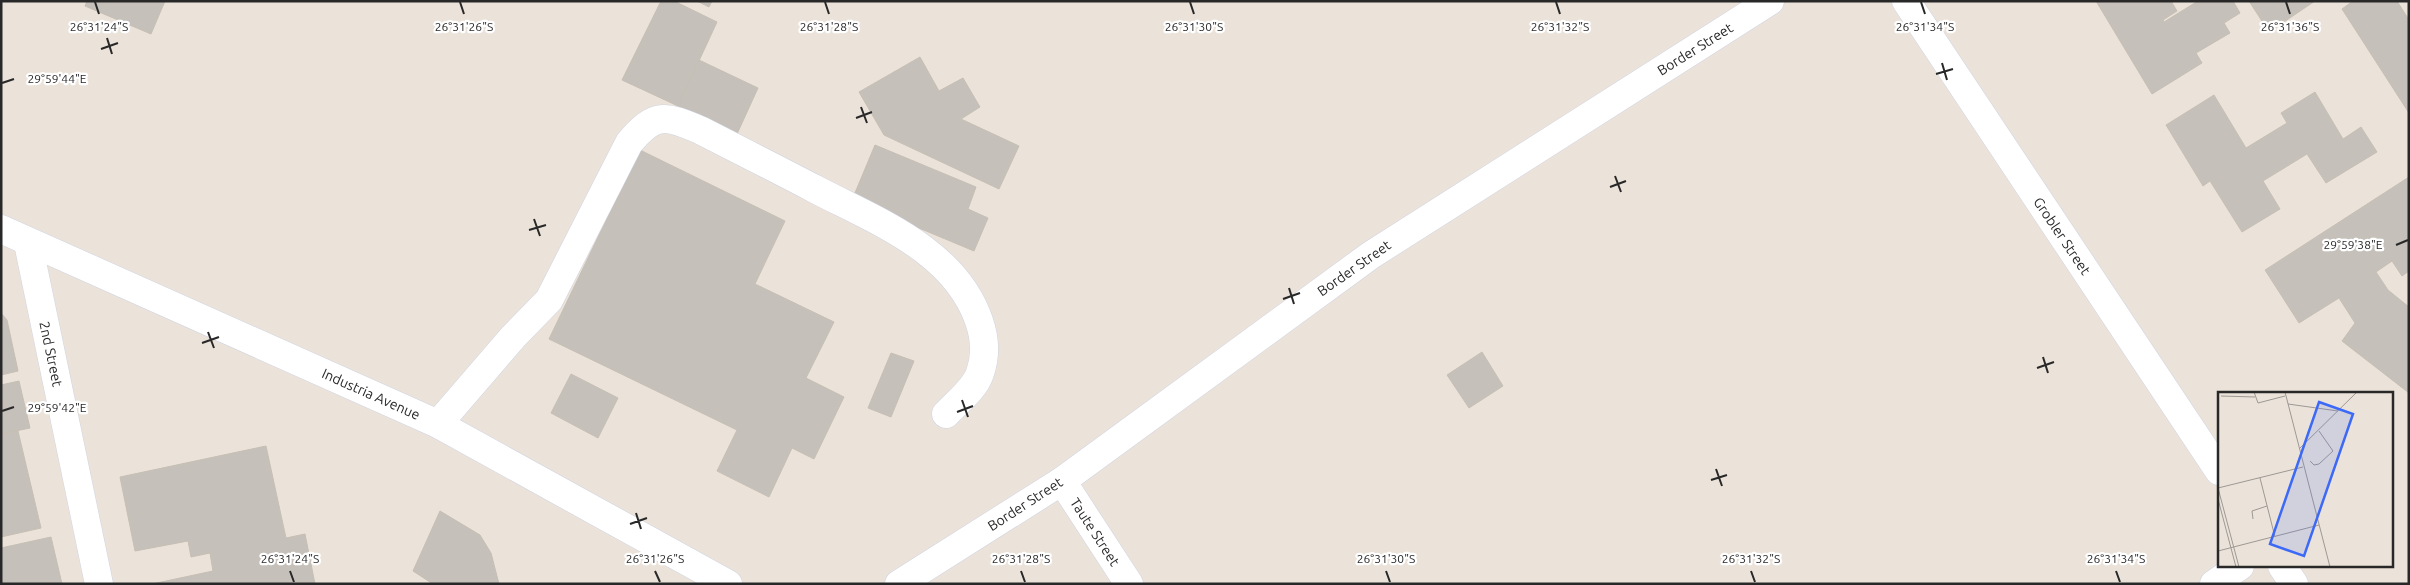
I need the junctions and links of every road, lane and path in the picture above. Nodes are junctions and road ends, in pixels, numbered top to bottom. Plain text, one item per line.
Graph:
1 (1770, 1) edge
2 (1906, 1) edge
3 (1, 230) edge
4 (28, 242) junction
5 (946, 414) dead end
6 (438, 424) junction
7 (2218, 469) edge
8 (1062, 481) junction
9 (2237, 568) edge
10 (2283, 568) edge
11 (99, 584) edge
12 (728, 584) edge
13 (899, 584) edge
14 (1129, 584) edge
15 (2214, 584) edge
16 (2294, 584) edge

1 - 8 street, Border Street
2 - 7 street, Grobler Street
3 - 4 street, Industria Avenue
4 - 6 street, Industria Avenue
4 - 11 street, 2nd Street
5 - 6 street
6 - 12 street, Industria Avenue
8 - 13 street, Border Street
8 - 14 street, Taute Street
9 - 15 street
10 - 16 street

